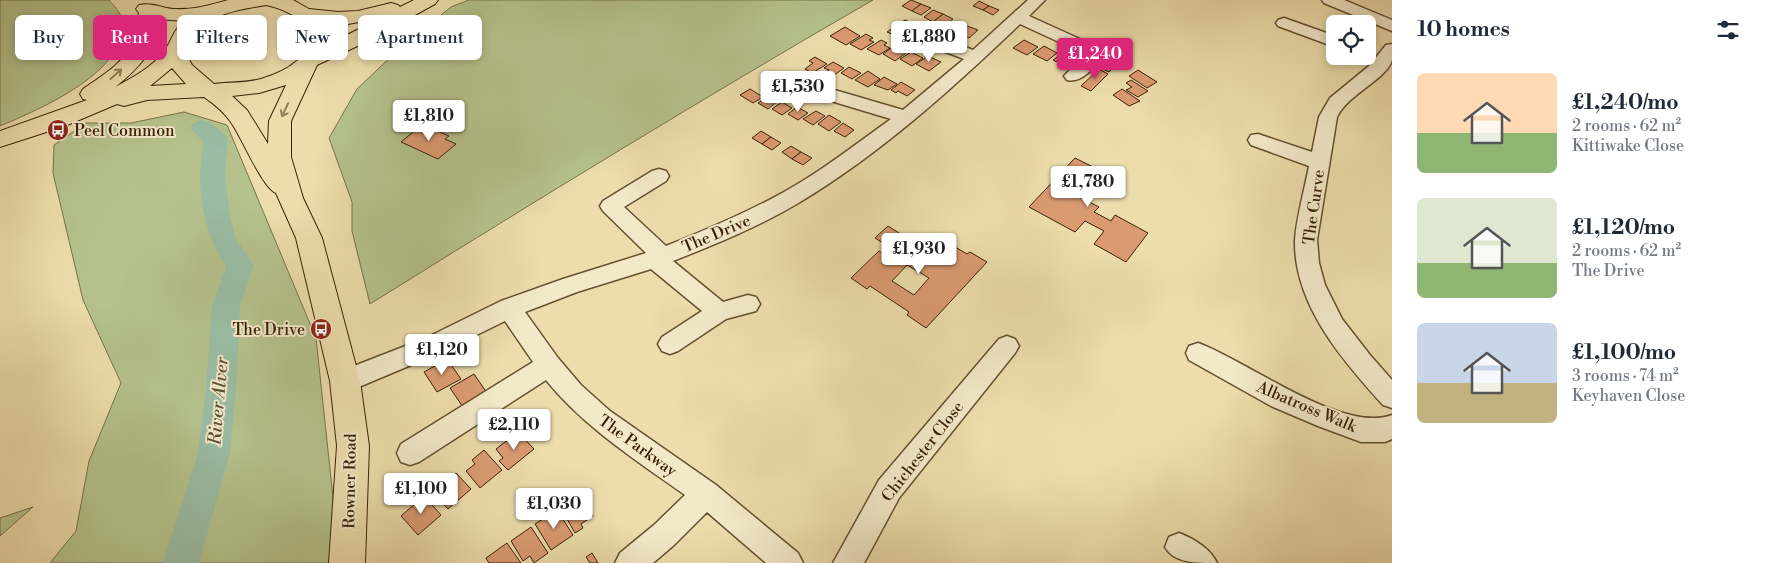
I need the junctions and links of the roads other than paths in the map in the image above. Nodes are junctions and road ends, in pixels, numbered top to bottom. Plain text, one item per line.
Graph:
1 (266, 0) edge
2 (427, 0) edge
3 (1037, 0) edge
4 (1330, 0) edge
5 (144, 8) edge
6 (207, 13) junction
7 (304, 14) junction
8 (1018, 17) junction
9 (1284, 23) dead end
10 (1392, 26) edge
11 (913, 34) dead end
12 (1326, 39) edge
13 (176, 50) junction
14 (1381, 54) edge
15 (975, 57) junction
16 (309, 62) junction
17 (1073, 76) dead end
18 (797, 86) dead end
19 (210, 90) junction
20 (86, 108) junction
21 (906, 117) junction
22 (48, 122) junction
23 (0, 139) edge
24 (1258, 140) dead end
25 (1320, 162) junction
26 (658, 176) dead end
27 (290, 198) junction
28 (659, 257) junction
29 (748, 304) dead end
30 (509, 308) junction
31 (720, 312) junction
32 (670, 344) dead end
33 (1007, 346) dead end
34 (1198, 353) dead end
35 (549, 365) junction
36 (345, 381) junction
37 (1392, 397) edge
38 (1392, 427) edge
39 (410, 453) dead end
40 (706, 494) junction
41 (1179, 547) dead end
42 (347, 563) edge
43 (630, 563) edge
44 (788, 563) edge
45 (848, 563) edge
46 (1202, 563) edge

1 - 6 main road
1 - 7 main road
2 - 7 main road
2 - 16 main road
3 - 8 street, The Drive
4 - 10 street
5 - 6 main road
5 - 13 main road
22 -> 5 main road
6 - 13 main road
7 - 16 main road
8 - 15 street, The Drive
8 - 17 street
9 - 12 street
11 - 15 street
13 - 19 main road
13 - 20 main road
14 - 25 street, The Curve
15 - 21 street, The Drive
16 - 19 main road
16 -> 27 main road, Rowner Road
18 - 21 street
19 - 20 main road
19 - 27 main road, Rowner Road
20 - 22 main road
21 - 28 street, The Drive
22 - 23 main road
24 - 25 street
25 - 37 street, The Curve
26 - 28 street
27 - 36 main road, Rowner Road
28 - 30 street, The Drive
28 - 31 street
29 - 31 street
30 - 35 street, The Parkway
30 - 36 street, The Drive
31 - 32 street
33 - 45 street, Chichester Close
34 - 38 street, Albatross Walk
35 - 39 street
35 - 40 street, The Parkway
36 - 42 main road, Rowner Road
40 - 43 street
40 - 44 street, The Parkway
41 - 46 street

